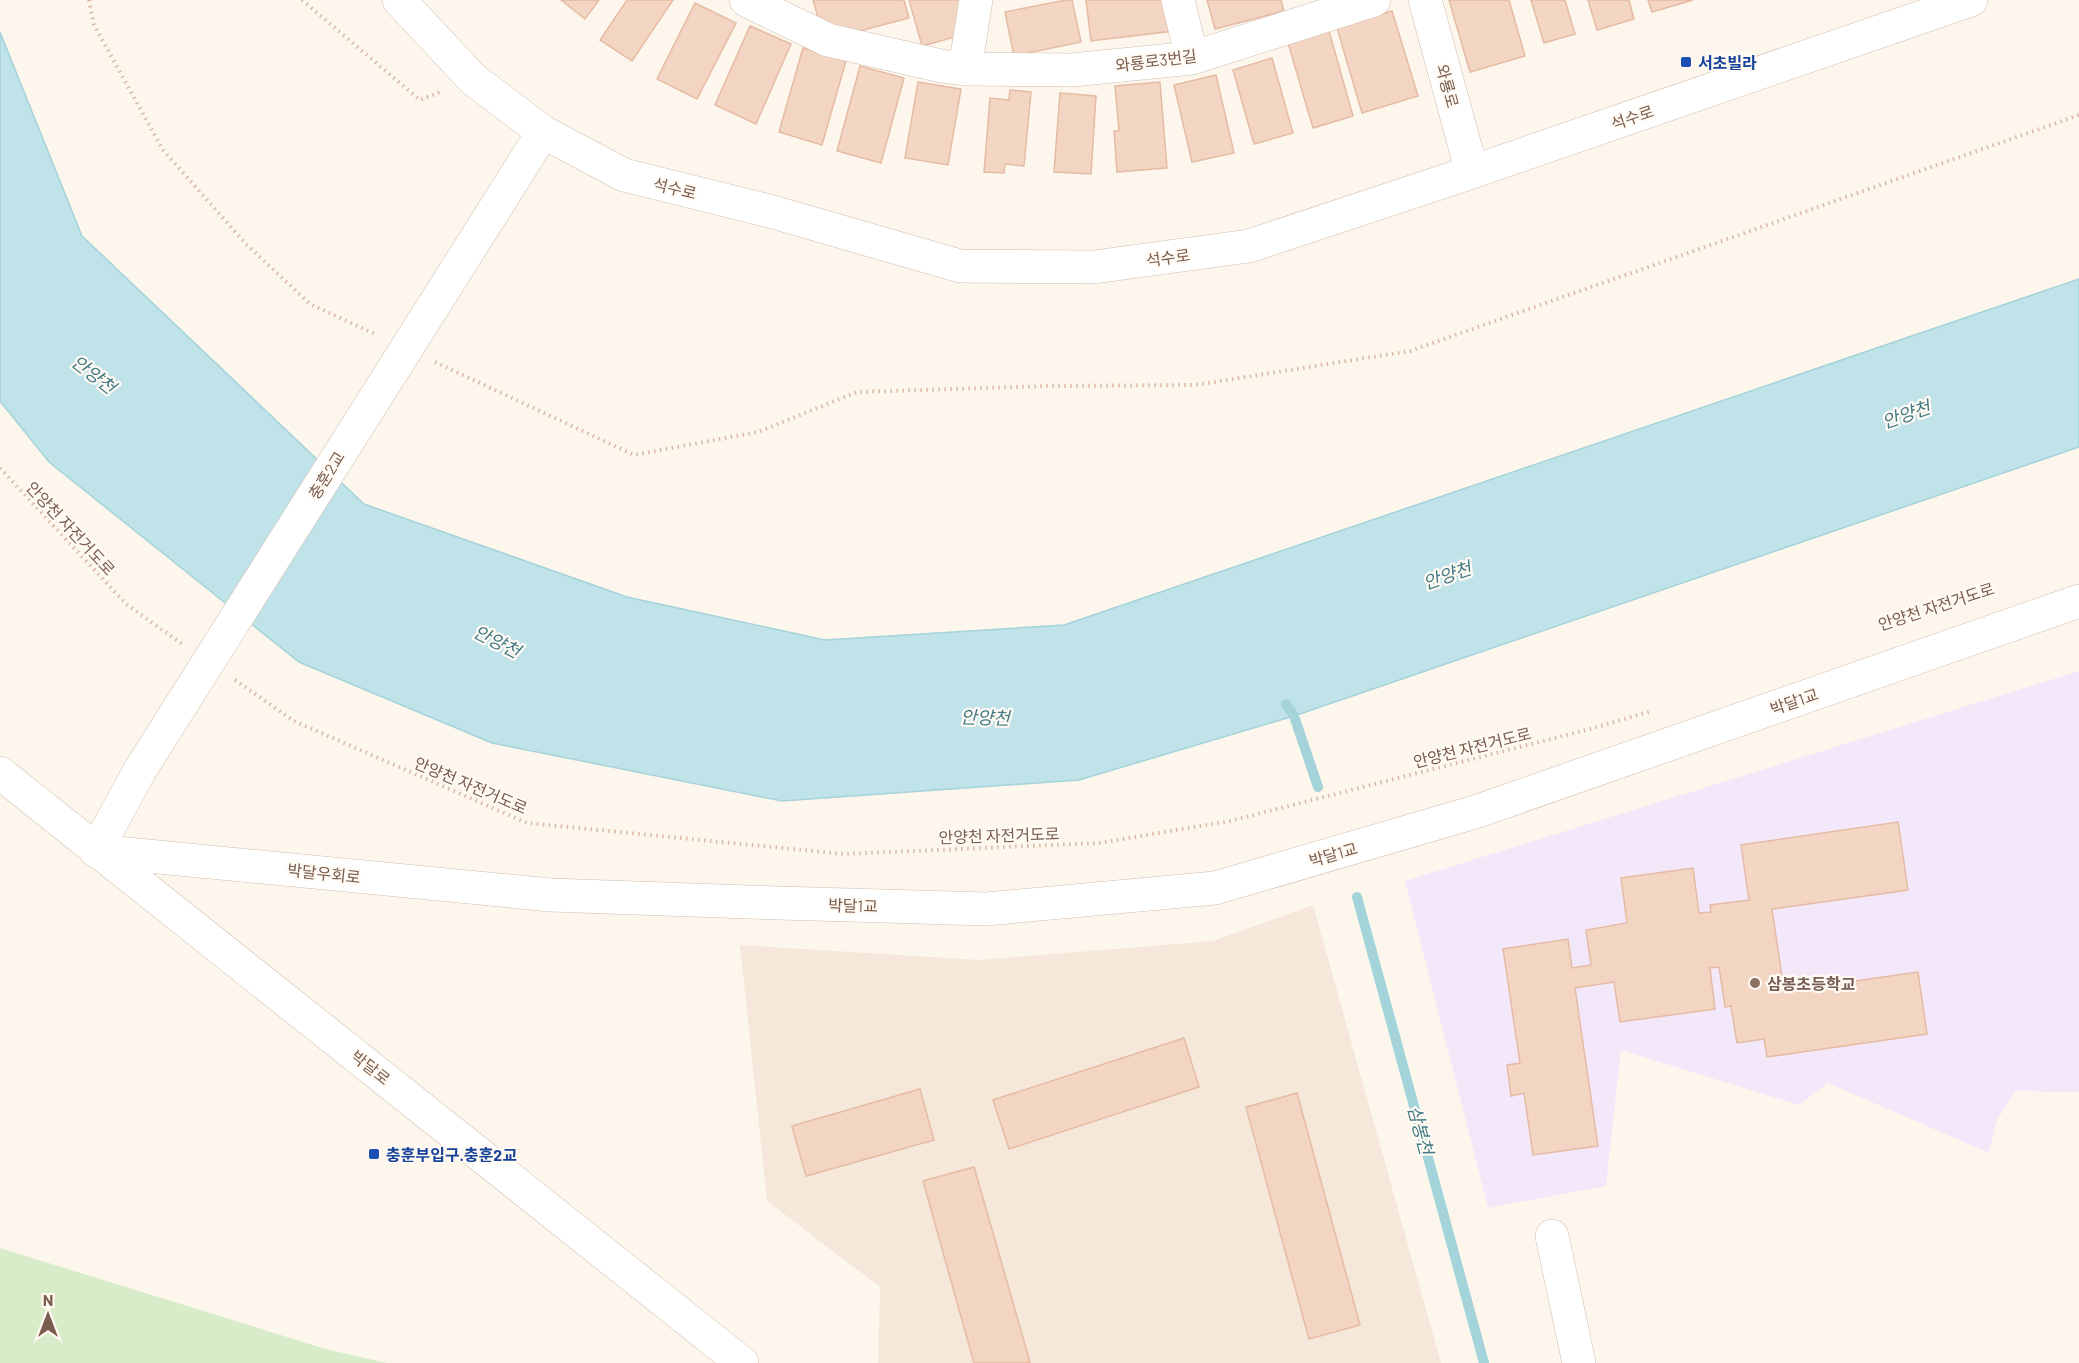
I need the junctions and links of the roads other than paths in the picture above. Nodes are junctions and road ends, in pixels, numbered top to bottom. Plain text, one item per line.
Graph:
1 (399, 0) edge
2 (746, 0) edge
3 (976, 0) edge
4 (1178, 0) edge
5 (1374, 0) edge
6 (1425, 0) edge
7 (1971, 0) edge
8 (1192, 58) junction
9 (965, 69) junction
10 (543, 132) junction
11 (1472, 172) junction
12 (2079, 600) edge
13 (0, 773) edge
14 (96, 851) junction
15 (551, 895) joint
16 (1552, 1236) dead end
17 (742, 1363) edge
18 (1580, 1363) edge

1 - 10 street, 석수로
2 - 9 street, 와룡로3번길
3 - 9 street
4 - 8 street
5 - 8 street, 와룡로3번길
6 - 11 street, 와룡로
7 - 11 street, 석수로
8 - 9 street, 와룡로3번길
10 - 11 street, 석수로
10 - 14 street, 충훈2교, bridge
12 - 15 street, 박달1교
13 - 14 street, 박달로
14 - 15 street, 박달우회로
14 - 17 street, 박달로
16 - 18 street

